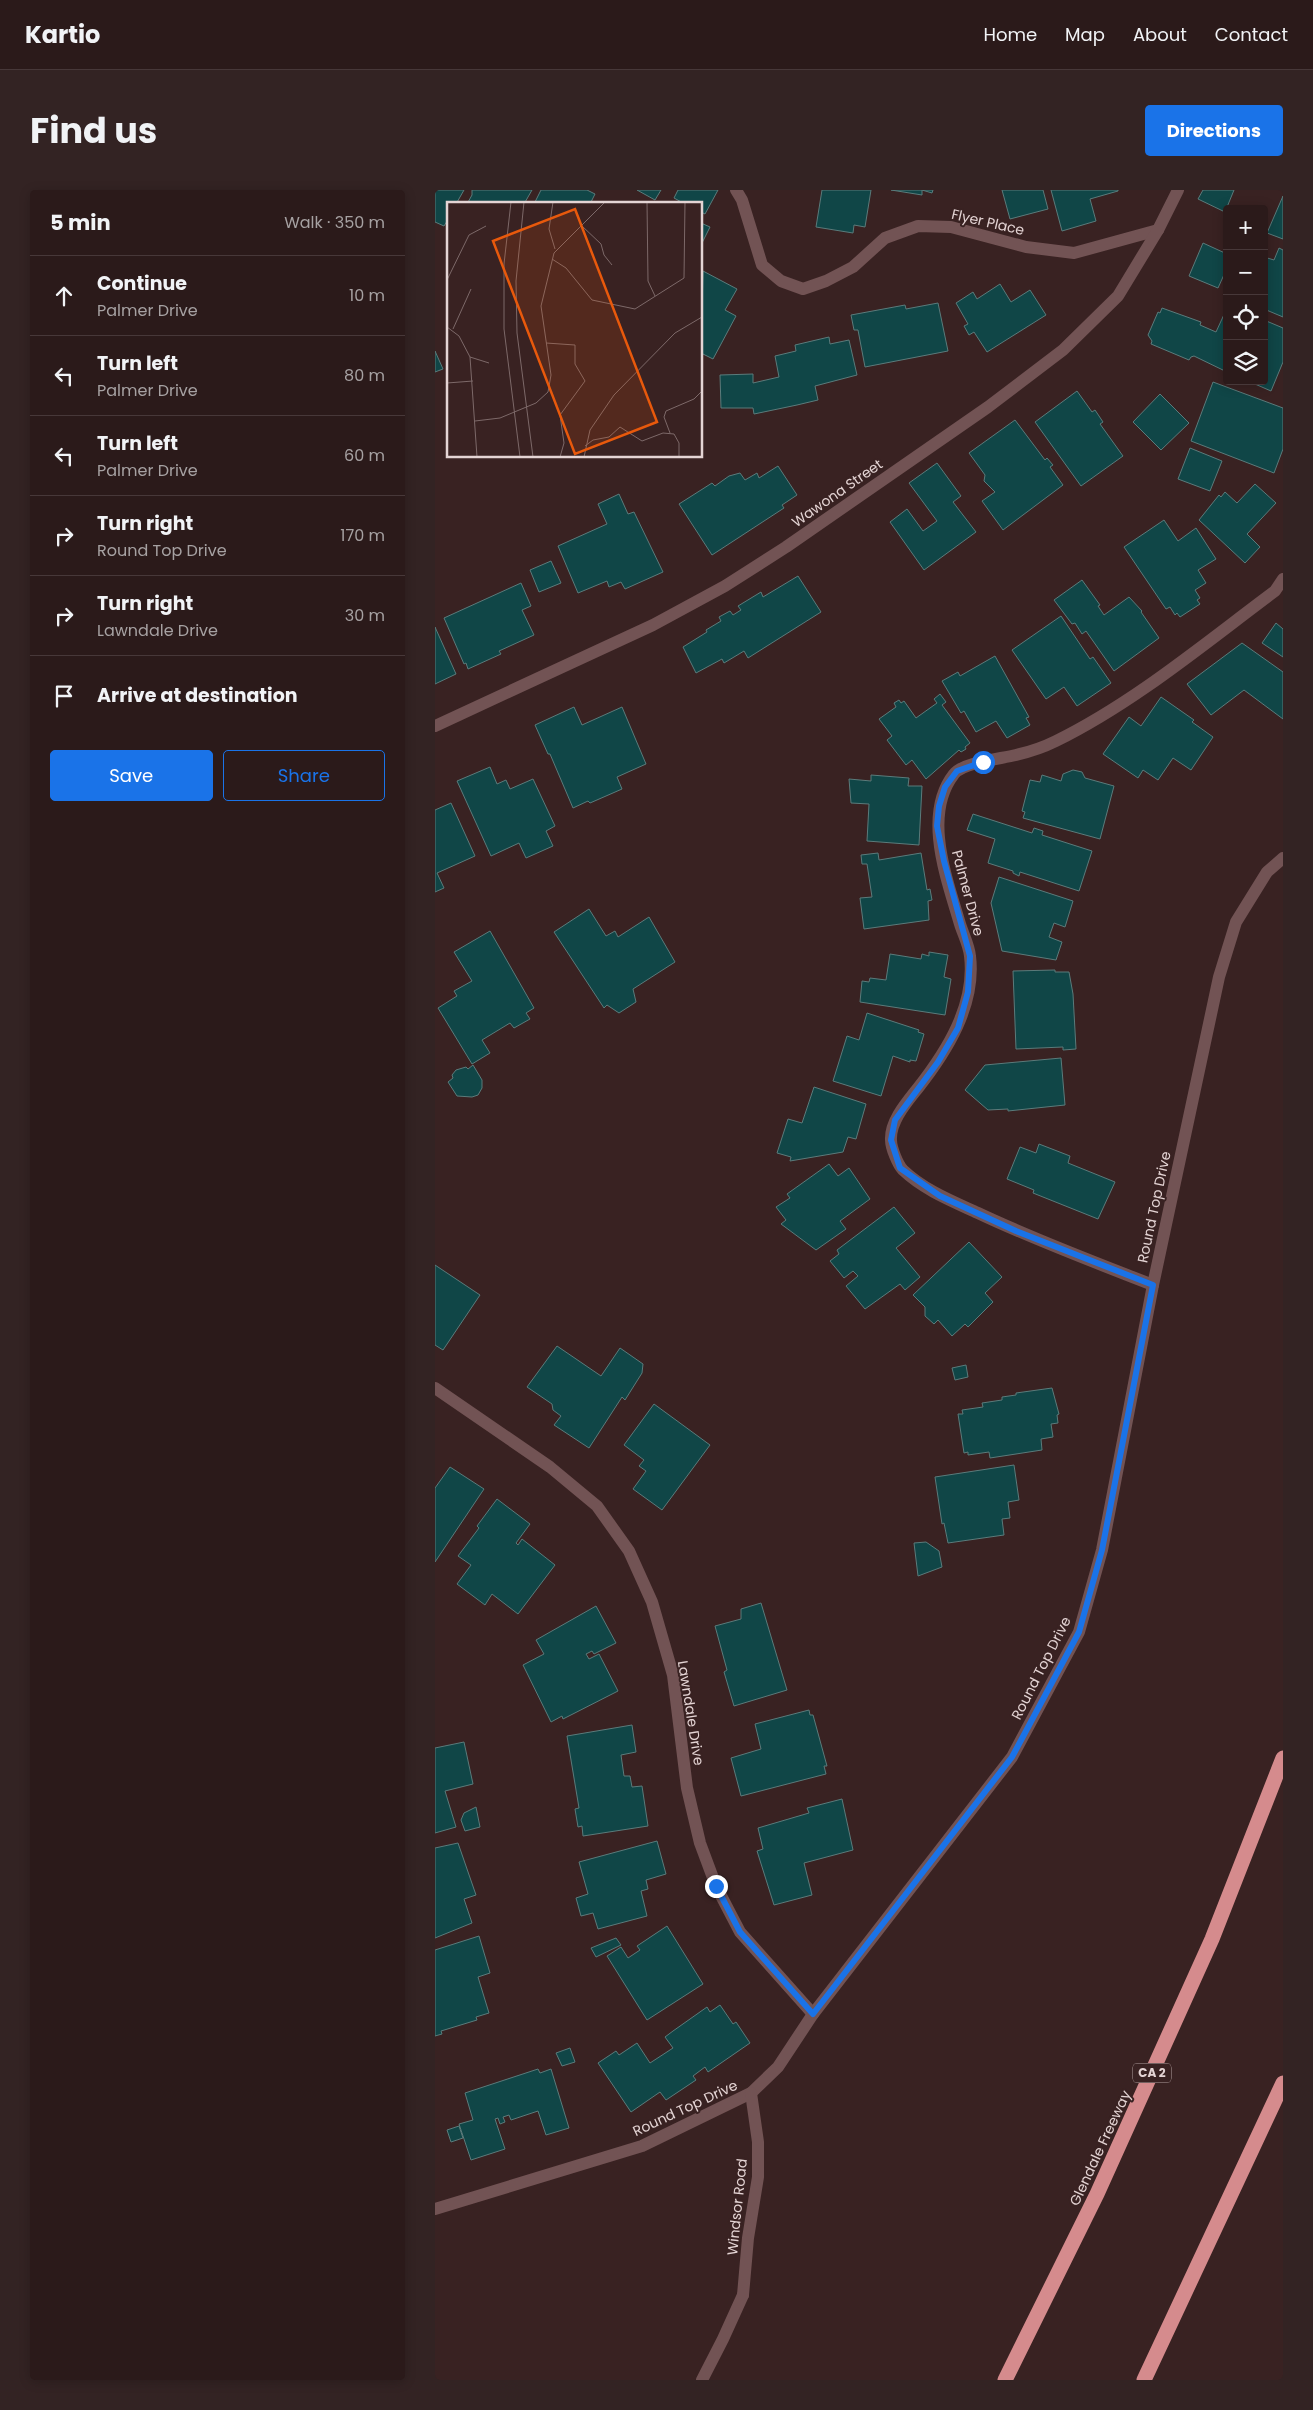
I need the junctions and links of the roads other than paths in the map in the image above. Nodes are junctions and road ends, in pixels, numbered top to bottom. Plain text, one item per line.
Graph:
1 (736, 190) edge
2 (1178, 190) edge
3 (1158, 230) junction
4 (1283, 579) edge
5 (435, 726) edge
6 (1283, 858) edge
7 (1153, 1285) junction
8 (435, 1388) edge
9 (1283, 1758) edge
10 (813, 2014) junction
11 (1283, 2083) edge
12 (751, 2094) junction
13 (435, 2209) edge
14 (702, 2380) edge
15 (1005, 2380) edge
16 (1144, 2380) edge

1 - 3 street, Flyer Place
2 - 3 street, Wawona Street
3 - 5 street, Wawona Street
4 - 7 street, Palmer Drive
6 - 7 street, Round Top Drive
7 - 10 street, Round Top Drive
8 - 10 street, Lawndale Drive
9 - 15 highway, Glendale Freeway / CA 2
10 - 12 street, Round Top Drive
11 - 16 highway
12 - 13 street, Round Top Drive
12 - 14 street, Windsor Road

